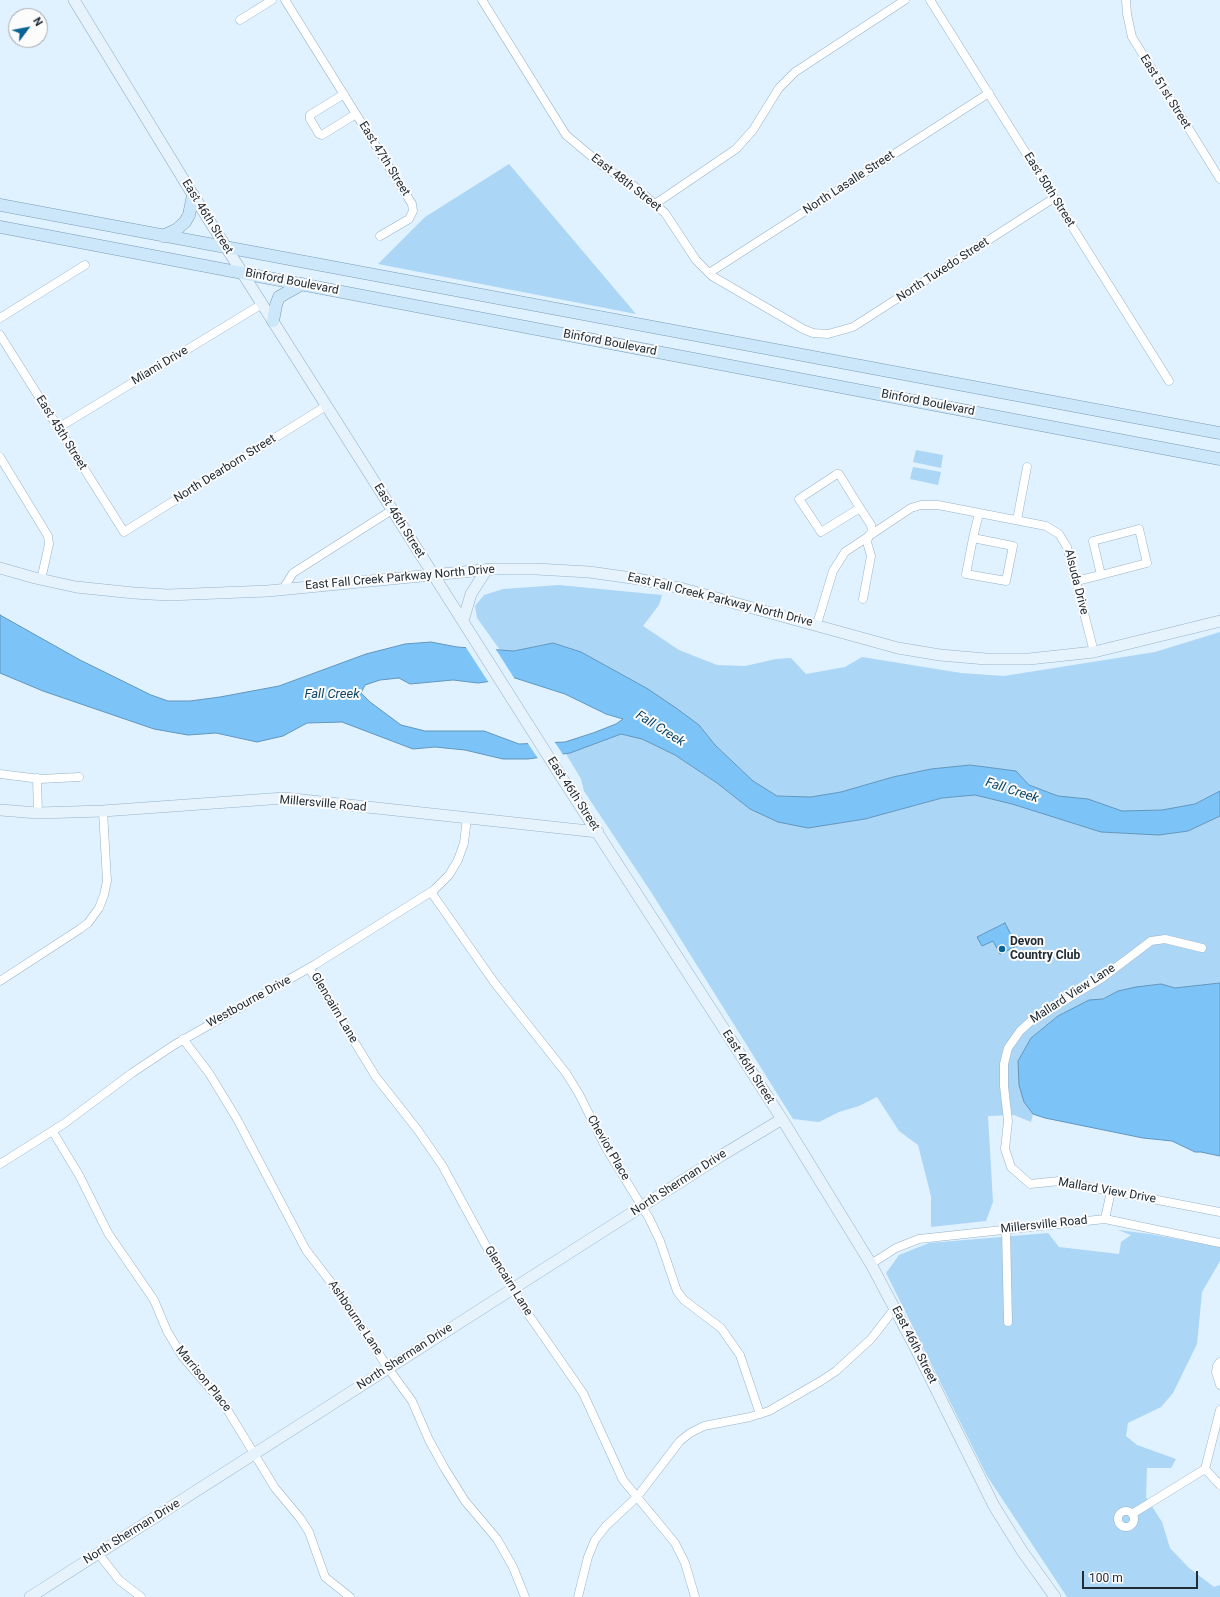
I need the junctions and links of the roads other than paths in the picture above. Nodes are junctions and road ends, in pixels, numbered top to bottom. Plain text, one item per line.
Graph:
1 (74, 0) edge
2 (272, 0) edge
3 (285, 0) edge
4 (482, 0) edge
5 (905, 0) edge
6 (930, 0) edge
7 (1126, 0) edge
8 (240, 20) dead end
9 (988, 93) junction
10 (344, 94) junction
11 (356, 114) junction
12 (1220, 179) edge
13 (193, 195) junction
14 (1054, 198) junction
15 (656, 204) junction
16 (0, 205) edge
17 (0, 227) edge
18 (163, 236) junction
19 (380, 236) dead end
20 (226, 247) junction
21 (85, 265) dead end
22 (242, 273) junction
23 (709, 273) junction
24 (302, 284) junction
25 (262, 304) junction
26 (0, 318) edge
27 (273, 321) junction
28 (828, 334) joint
29 (0, 335) edge
30 (1168, 381) dead end
31 (326, 406) junction
32 (58, 428) junction
33 (1220, 433) edge
34 (0, 457) edge
35 (1220, 459) edge
36 (1027, 467) dead end
37 (860, 508) junction
38 (392, 510) junction
39 (979, 513) junction
40 (1017, 520) junction
41 (124, 532) joint
42 (870, 534) junction
43 (973, 538) junction
44 (0, 568) edge
45 (487, 569) junction
46 (432, 574) junction
47 (1101, 575) junction
48 (41, 580) junction
49 (1076, 581) junction
50 (283, 589) junction
51 (863, 599) dead end
52 (463, 621) junction
53 (1220, 621) edge
54 (817, 624) junction
55 (1094, 652) junction
56 (0, 774) edge
57 (79, 777) dead end
58 (38, 778) junction
59 (0, 810) edge
60 (103, 811) junction
61 (38, 813) junction
62 (467, 818) junction
63 (598, 832) junction
64 (431, 892) junction
65 (1202, 948) dead end
66 (309, 968) junction
67 (0, 981) edge
68 (183, 1039) junction
69 (782, 1119) junction
70 (53, 1132) junction
71 (1006, 1157) joint
72 (0, 1164) edge
73 (1111, 1191) junction
74 (642, 1206) junction
75 (1220, 1212) edge
76 (1105, 1218) junction
77 (1006, 1229) junction
78 (1220, 1242) edge
79 (871, 1264) junction
80 (512, 1289) junction
81 (895, 1308) junction
82 (1008, 1322) dead end
83 (1220, 1362) edge
84 (388, 1368) junction
85 (1220, 1385) edge
86 (1220, 1410) edge
87 (760, 1414) junction
88 (254, 1454) junction
89 (1205, 1469) junction
90 (1220, 1485) edge
91 (637, 1496) junction
92 (1132, 1514) dead end
93 (98, 1553) junction
94 (30, 1597) edge
95 (141, 1597) edge
96 (350, 1597) edge
97 (525, 1597) edge
98 (578, 1597) edge
99 (696, 1597) edge
100 (1055, 1597) edge

1 - 13 main road, East 46th Street
2 - 8 street
3 - 10 street, East 47th Street
4 - 15 street, East 48th Street
5 - 15 street
6 - 9 street, East 50th Street
7 - 12 street, East 51st Street
9 - 14 street, East 50th Street
9 - 23 street, North Lasalle Street
10 - 11 street, East 47th Street
10 - 11 street, East 47th Street
11 - 19 street, East 47th Street
13 - 18 main road
13 - 20 main road, East 46th Street
14 - 28 street, North Tuxedo Street
14 - 30 street, East 50th Street
15 - 23 street, East 48th Street
16 - 18 main road, Binford Boulevard
17 - 22 main road, Binford Boulevard
18 - 20 main road, Binford Boulevard
20 - 22 main road, East 46th Street
20 - 33 main road, Binford Boulevard
21 - 26 street
22 - 24 main road, Binford Boulevard
22 - 25 main road, East 46th Street
23 - 28 street, East 48th Street
24 - 27 main road
24 - 35 main road, Binford Boulevard
25 - 27 main road, East 46th Street
25 - 32 street, Miami Drive
27 - 31 main road, East 46th Street
29 - 32 street, East 45th Street
31 - 38 main road, East 46th Street
31 - 41 street, North Dearborn Street
32 - 41 street, East 45th Street
34 - 48 street
36 - 40 street
37 - 37 street
37 - 42 street
38 - 46 main road, East 46th Street
38 - 50 street
39 - 40 street, Alsuda Drive
39 - 42 street, Alsuda Drive
39 - 43 street
40 - 49 street, Alsuda Drive
42 - 51 street
42 - 54 street, Alsuda Drive
43 - 43 street
44 - 48 main road, East Fall Creek Parkway North Drive
45 - 46 main road, East Fall Creek Parkway North Drive
45 - 52 main road
45 - 54 main road, East Fall Creek Parkway North Drive
46 - 50 main road, East Fall Creek Parkway North Drive
46 - 52 main road, East 46th Street
47 - 47 street
47 - 49 street
48 - 50 main road, East Fall Creek Parkway North Drive
49 - 55 street, Alsuda Drive
52 - 63 main road, East 46th Street
53 - 55 main road, East Fall Creek Parkway North Drive
54 - 55 main road, East Fall Creek Parkway North Drive
56 - 58 street
57 - 58 street
58 - 61 street
59 - 61 main road, Millersville Road
60 - 61 main road, Millersville Road
60 - 62 main road, Millersville Road
60 - 67 street
62 - 63 main road, Millersville Road
62 - 64 street, Westbourne Drive
63 - 69 main road, East 46th Street
64 - 66 street, Westbourne Drive
64 - 74 street, Cheviot Place
65 - 71 street, Mallard View Lane
66 - 68 street, Westbourne Drive
66 - 80 street, Glencairn Lane
68 - 70 street, Westbourne Drive
68 - 84 street, Ashbourne Lane
69 - 74 main road, North Sherman Drive
69 - 79 main road, East 46th Street
70 - 72 street, Westbourne Drive
70 - 88 street, Marrison Place
71 - 73 street, Mallard View Drive
73 - 75 street, Mallard View Drive
73 - 76 street
74 - 80 main road, North Sherman Drive
74 - 87 street, Cheviot Place
76 - 77 street, Millersville Road
76 - 78 street, Millersville Road
77 - 79 street, Millersville Road
77 - 82 street
79 - 81 main road, East 46th Street
80 - 84 main road, North Sherman Drive
80 - 91 street, Glencairn Lane
81 - 87 street
81 - 100 main road, East 46th Street
83 - 85 street
84 - 88 main road, North Sherman Drive
84 - 97 street, Ashbourne Lane
86 - 89 street
87 - 91 street
88 - 93 main road, North Sherman Drive
88 - 96 street, Marrison Place
89 - 90 street
89 - 92 street
91 - 98 street
91 - 99 street, Glencairn Lane
93 - 94 main road, North Sherman Drive
93 - 95 street

